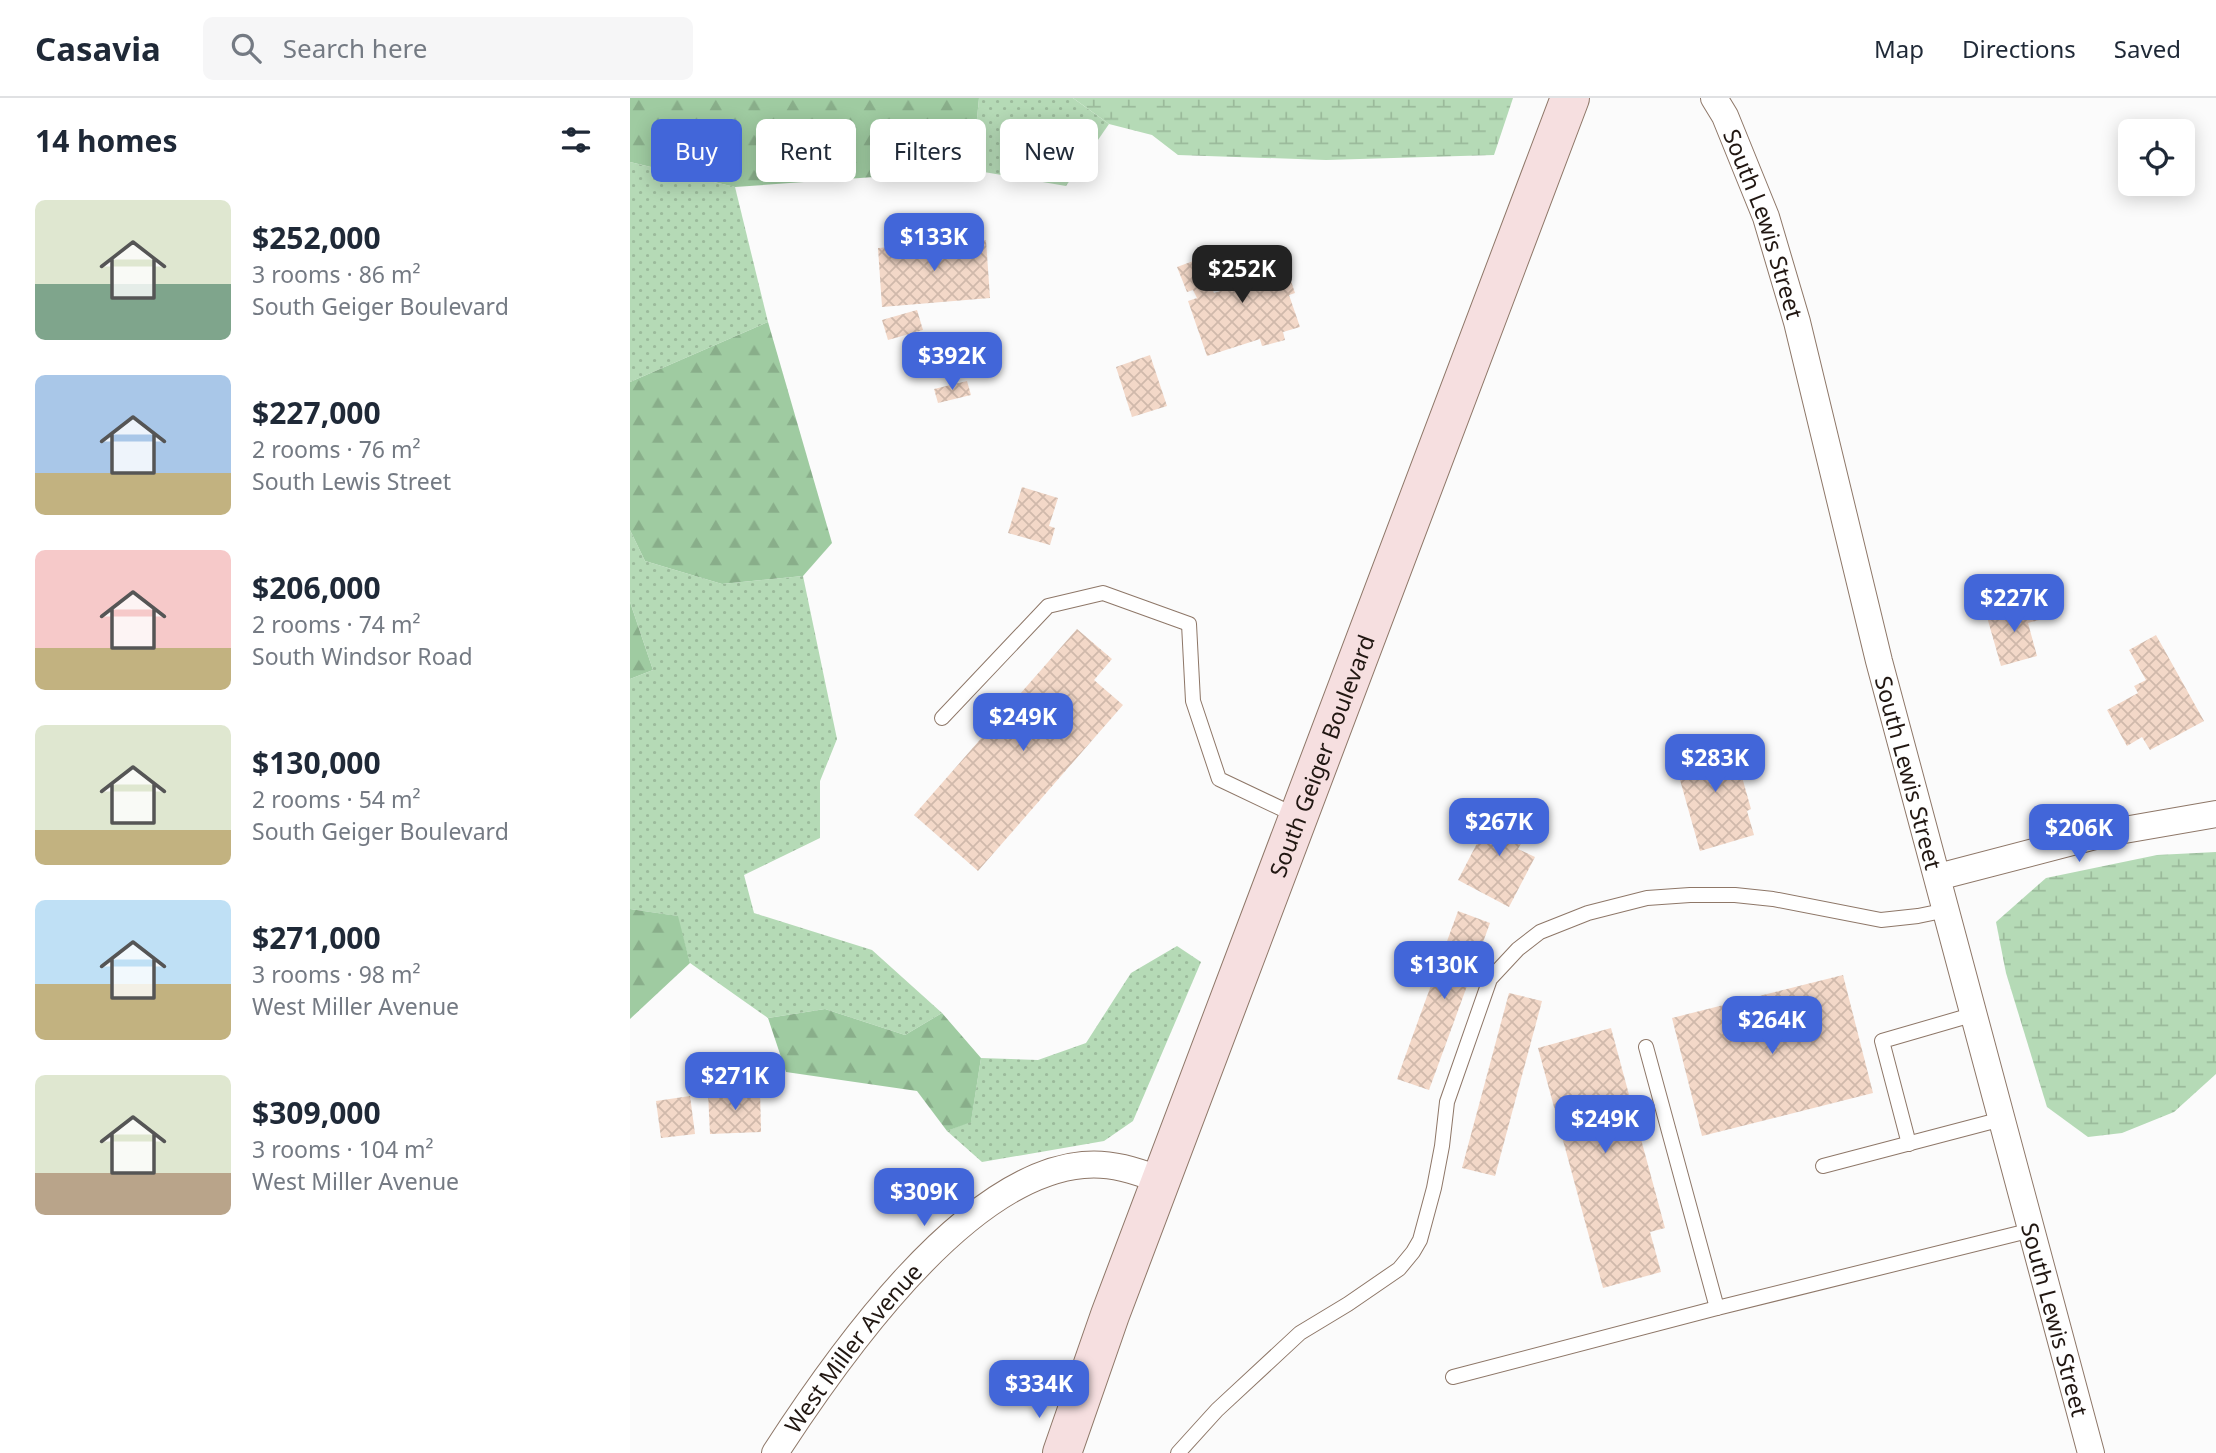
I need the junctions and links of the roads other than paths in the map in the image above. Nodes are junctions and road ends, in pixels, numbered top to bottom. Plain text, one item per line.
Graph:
1 (1570, 98) edge
2 (1714, 98) edge
3 (942, 718) dead end
4 (2216, 814) edge
5 (1299, 817) junction
6 (1938, 877) junction
7 (1947, 910) junction
8 (1975, 1014) junction
9 (1646, 1047) dead end
10 (2002, 1119) junction
11 (1909, 1144) junction
12 (1823, 1166) dead end
13 (1161, 1180) junction
14 (2032, 1230) junction
15 (1717, 1308) junction
16 (1453, 1377) dead end
17 (1075, 1415) junction
18 (775, 1453) edge
19 (1055, 1453) edge
20 (1062, 1453) edge
21 (1178, 1453) edge
22 (2091, 1453) edge

1 - 5 street, South Geiger Boulevard
2 - 6 street, South Lewis Street
3 - 5 lane
4 - 6 street
5 - 13 street, South Geiger Boulevard
6 - 7 street, South Lewis Street
7 - 8 street, South Lewis Street
7 - 21 lane
8 - 10 street, South Lewis Street
8 - 11 lane
9 - 15 lane
10 - 11 lane
10 - 14 street, South Lewis Street
11 - 12 lane
13 - 17 street, South Geiger Boulevard
13 - 18 street, West Miller Avenue
14 - 15 lane
14 - 22 street, South Lewis Street
15 - 16 lane
17 - 19 street
17 - 20 street

